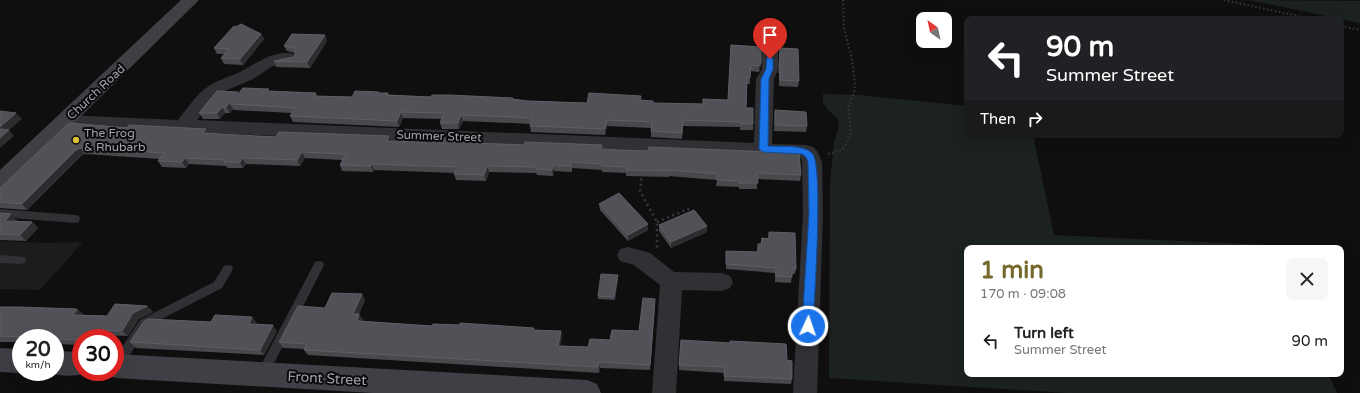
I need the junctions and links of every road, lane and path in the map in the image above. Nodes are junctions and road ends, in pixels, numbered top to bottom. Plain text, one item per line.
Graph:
1 (191, 0) edge
2 (843, 0) edge
3 (1224, 0) edge
4 (1298, 16) edge
5 (1344, 27) edge
6 (1360, 30) edge
7 (770, 49) dead end
8 (289, 58) edge
9 (65, 120) junction
10 (183, 126) junction
11 (645, 144) junction
12 (763, 149) junction
13 (810, 156) junction
14 (0, 183) edge
15 (691, 208) dead end
16 (0, 213) edge
17 (75, 219) dead end
18 (657, 222) junction
19 (628, 255) dead end
20 (0, 259) edge
21 (21, 260) dead end
22 (320, 265) dead end
23 (651, 265) junction
24 (228, 269) dead end
25 (671, 281) junction
26 (722, 282) dead end
27 (124, 354) edge
28 (0, 360) edge
29 (12, 361) edge
30 (124, 366) edge
31 (263, 374) junction
32 (530, 391) edge
33 (587, 393) edge
34 (664, 393) edge
35 (804, 393) edge

1 - 9 street, Church Road
2 - 13 path
3 - 4 path
5 - 6 path
7 - 12 street
8 - 10 street
9 - 10 street, Summer Street
9 - 14 street, Church Road
10 - 11 street, Summer Street
11 - 12 street, Summer Street
11 - 18 path
12 - 13 street, Summer Street
13 - 35 street
15 - 18 path
16 - 17 lane
18 - 23 path
19 - 23 street
20 - 21 lane
22 - 31 lane
23 - 25 street
24 - 27 lane
25 - 26 street
25 - 34 street
28 - 29 street
30 - 31 street, Front Street
31 - 32 street, Front Street
32 - 33 street, Front Street

